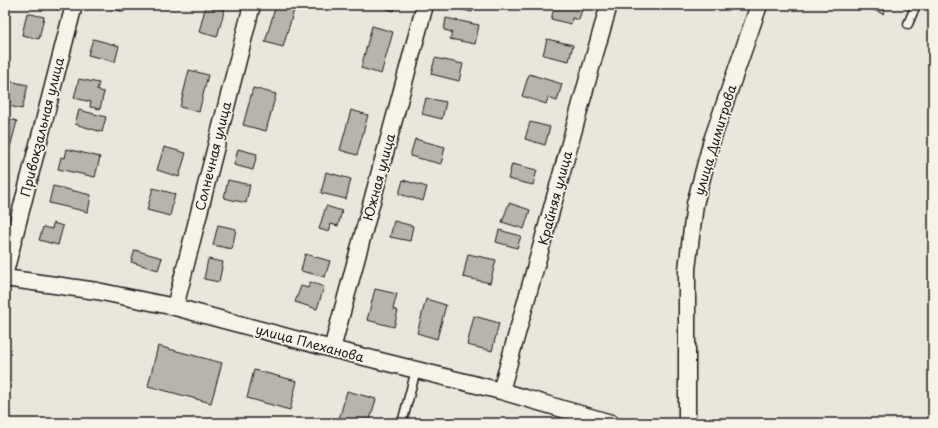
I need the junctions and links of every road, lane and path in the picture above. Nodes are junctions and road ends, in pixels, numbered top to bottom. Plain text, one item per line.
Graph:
1 (74, 5) edge
2 (252, 5) edge
3 (425, 5) edge
4 (609, 5) edge
5 (759, 5) edge
6 (916, 5) edge
7 (908, 24) dead end
8 (5, 272) edge
9 (5, 278) edge
10 (175, 307) junction
11 (332, 349) junction
12 (416, 370) junction
13 (502, 391) junction
14 (402, 423) edge
15 (611, 423) edge
16 (687, 423) edge

1 - 8 street, Привокзальная улица
2 - 10 street, Солнечная улица
3 - 11 street, Южная улица
4 - 13 street, Крайняя улица
5 - 16 street, улица Димитрова
6 - 7 lane
9 - 10 street, улица Плеханова
10 - 11 street, улица Плеханова
11 - 12 street, улица Плеханова
12 - 13 street, улица Плеханова
12 - 14 lane
13 - 15 street, улица Плеханова

